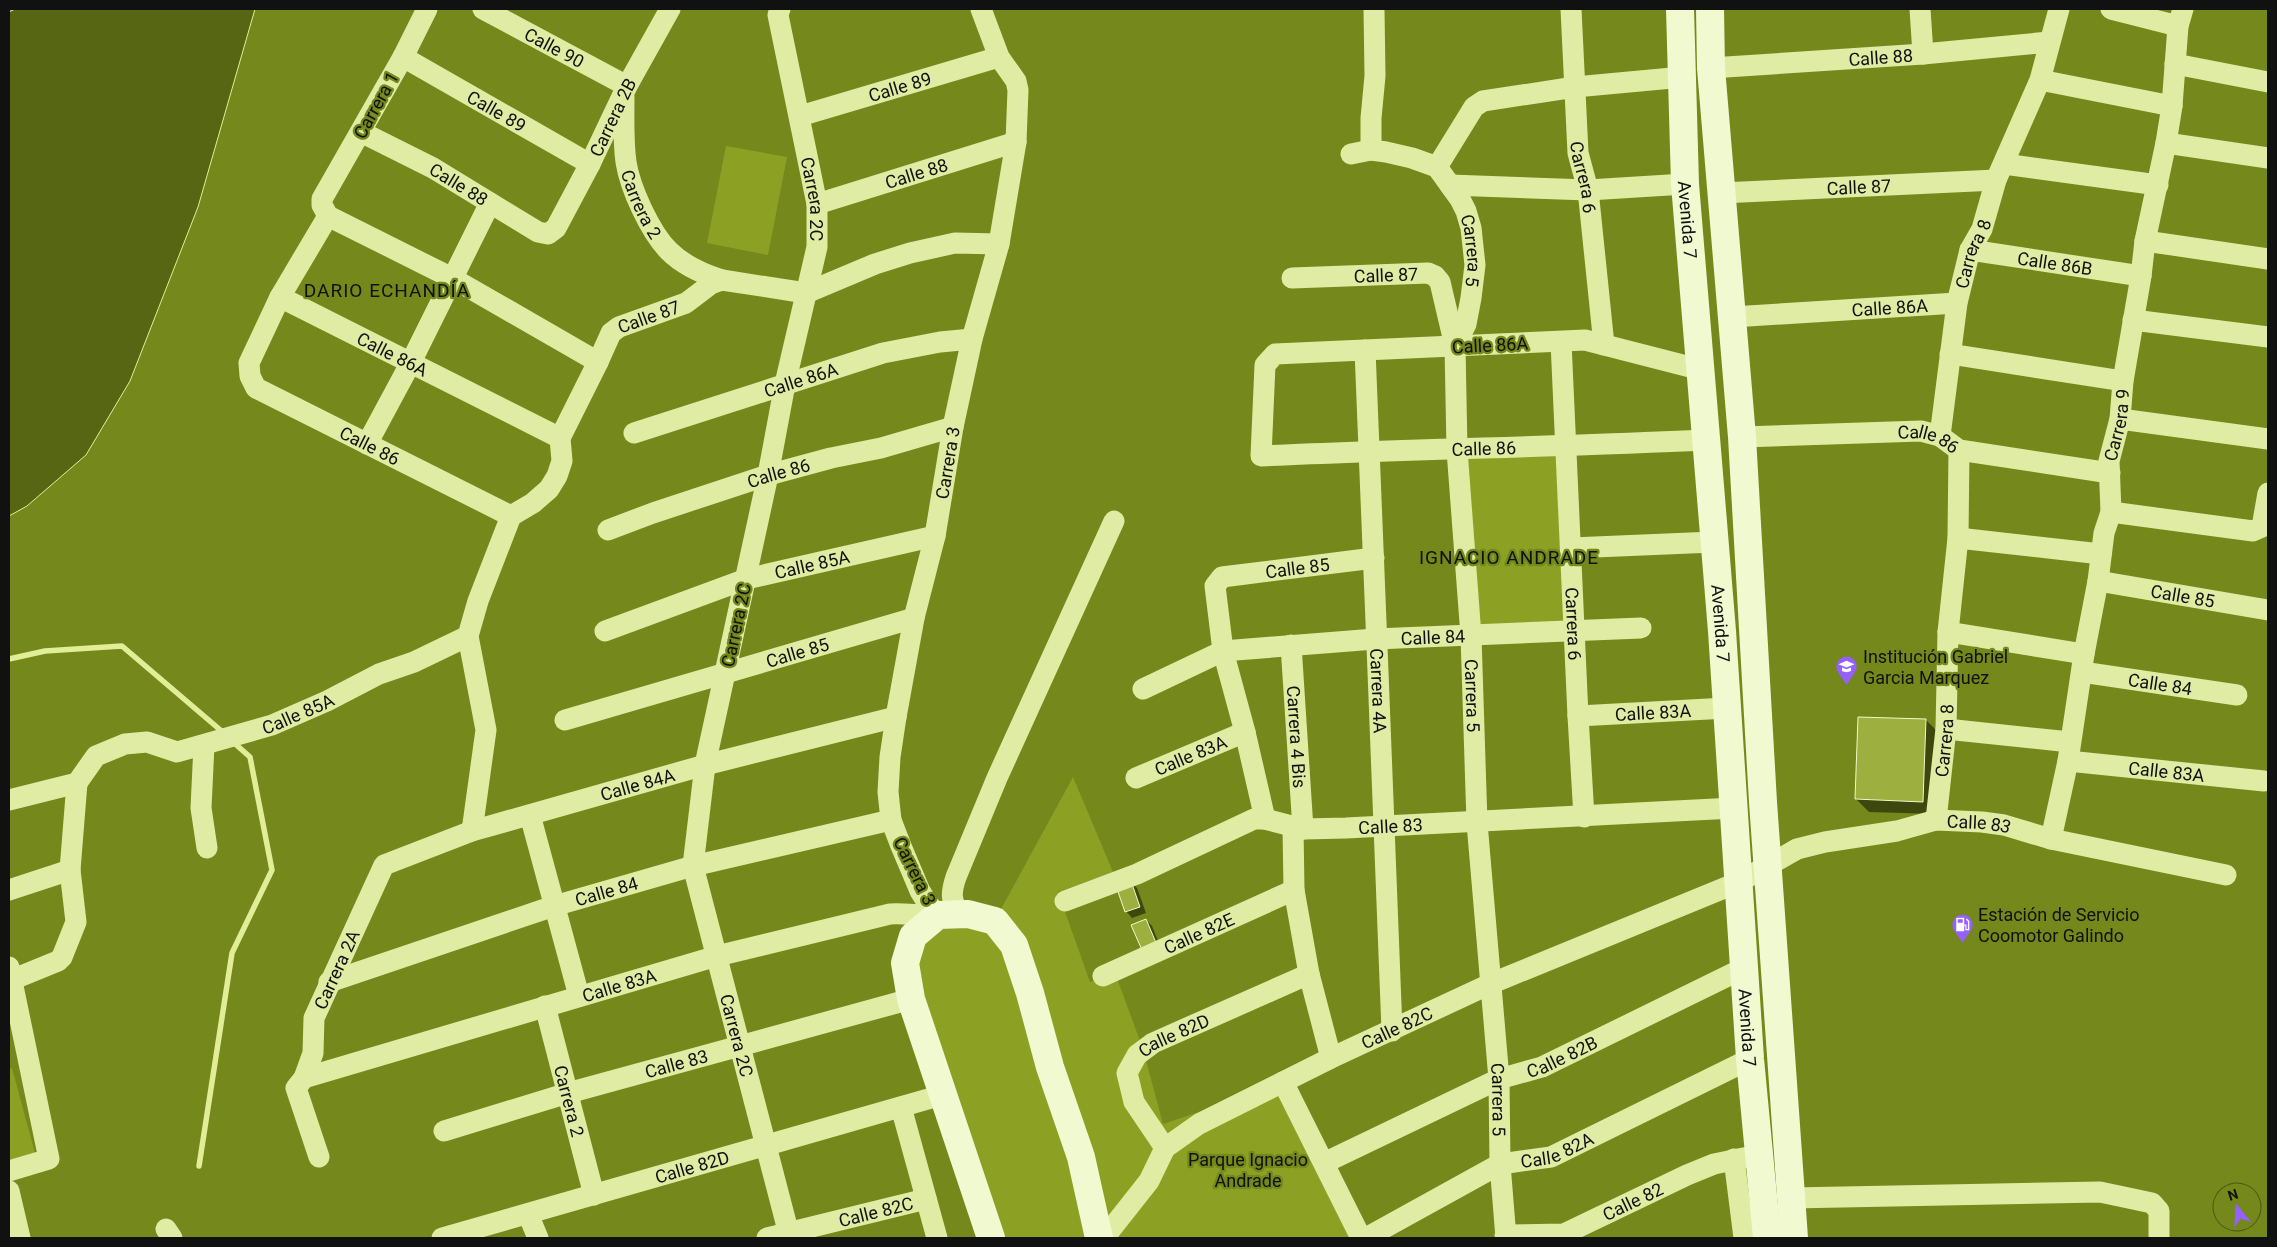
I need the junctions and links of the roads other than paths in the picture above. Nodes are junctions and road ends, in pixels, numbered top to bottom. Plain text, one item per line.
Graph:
1 (427, 9) edge
2 (482, 9) edge
3 (780, 9) edge
4 (981, 9) edge
5 (1374, 9) edge
6 (1571, 9) edge
7 (1680, 9) edge
8 (1710, 9) edge
9 (1920, 9) edge
10 (2059, 9) edge
11 (2111, 9) edge
12 (668, 10) edge
13 (2180, 17) edge
14 (2049, 42) junction
15 (1923, 54) junction
16 (403, 57) junction
17 (999, 57) junction
18 (2175, 64) junction
19 (1711, 68) junction
20 (1683, 77) junction
21 (2040, 80) junction
22 (2268, 82) edge
23 (1575, 87) junction
24 (625, 89) junction
25 (2172, 106) junction
26 (800, 116) junction
27 (361, 132) junction
28 (1016, 142) junction
29 (2166, 143) junction
30 (2268, 158) edge
31 (590, 164) junction
32 (1437, 167) junction
33 (2000, 172) junction
34 (1686, 184) junction
35 (1450, 185) junction
36 (2158, 185) junction
37 (1588, 190) junction
38 (1721, 192) junction
39 (490, 203) junction
40 (817, 204) junction
41 (325, 207) junction
42 (556, 228) joint
43 (2145, 241) junction
44 (999, 244) junction
45 (1970, 250) junction
46 (2268, 259) edge
47 (2141, 276) junction
48 (452, 278) junction
49 (1292, 278) dead end
50 (722, 280) junction
51 (806, 293) junction
52 (280, 297) junction
53 (1957, 303) junction
54 (1732, 317) junction
55 (2133, 320) junction
56 (2268, 337) edge
57 (972, 339) junction
58 (1561, 342) junction
59 (1604, 345) junction
60 (1455, 346) junction
61 (1365, 350) junction
62 (1950, 354) junction
63 (598, 362) junction
64 (410, 364) junction
65 (1702, 370) junction
66 (2123, 381) junction
67 (785, 384) junction
68 (256, 388) joint
69 (2120, 419) junction
70 (953, 428) junction
71 (634, 433) dead end
72 (1940, 436) junction
73 (1742, 437) junction
74 (560, 438) junction
75 (2268, 439) edge
76 (1706, 440) junction
77 (367, 444) junction
78 (1566, 447) junction
79 (1457, 450) junction
80 (1959, 450) junction
81 (1369, 451) junction
82 (1261, 456) joint
83 (2110, 473) junction
84 (768, 475) junction
85 (2268, 493) edge
86 (2111, 512) junction
87 (511, 516) junction
88 (1114, 521) dead end
89 (608, 530) dead end
90 (935, 536) junction
91 (1958, 538) junction
92 (1714, 542) junction
93 (1571, 548) junction
94 (2101, 554) junction
95 (1374, 558) junction
96 (746, 579) junction
97 (2098, 581) junction
98 (2268, 610) edge
99 (914, 618) junction
100 (1641, 628) dead end
101 (605, 631) dead end
102 (1574, 631) junction
103 (1948, 632) junction
104 (468, 636) junction
105 (1471, 636) junction
106 (1376, 639) junction
107 (1291, 645) junction
108 (1223, 651) junction
109 (2083, 663) junction
110 (725, 673) junction
111 (1143, 689) dead end
112 (2238, 695) dead end
113 (1727, 708) junction
114 (1578, 716) junction
115 (896, 717) junction
116 (565, 720) dead end
117 (1946, 729) junction
118 (1245, 732) junction
119 (204, 745) junction
120 (2069, 752) junction
121 (705, 765) junction
122 (1136, 778) dead end
123 (2264, 781) dead end
124 (77, 783) junction
125 (9, 800) edge
126 (1734, 808) junction
127 (530, 815) junction
128 (1584, 817) junction
129 (1265, 819) junction
130 (891, 820) junction
131 (1936, 820) junction
132 (1477, 823) junction
133 (1386, 827) junction
134 (1298, 828) junction
135 (472, 831) junction
136 (2051, 839) junction
137 (207, 848) dead end
138 (384, 865) joint
139 (693, 866) junction
140 (1767, 867) junction
141 (70, 870) junction
142 (2226, 875) dead end
143 (1739, 882) junction
144 (9, 890) edge
145 (1294, 890) junction
146 (1065, 901) dead end
147 (554, 906) junction
148 (949, 914) junction
149 (716, 956) junction
150 (1744, 968) junction
151 (1309, 974) junction
152 (10, 976) edge
153 (1103, 976) dead end
154 (329, 982) junction
155 (1490, 984) junction
156 (579, 996) junction
157 (912, 999) junction
158 (545, 1006) junction
159 (1392, 1031) junction
160 (740, 1046) junction
161 (1331, 1058) junction
162 (1750, 1059) junction
163 (304, 1078) junction
164 (1499, 1079) junction
165 (1283, 1082) junction
166 (568, 1093) junction
167 (942, 1096) junction
168 (901, 1107) junction
169 (444, 1131) dead end
170 (766, 1146) junction
171 (1165, 1148) junction
172 (319, 1157) dead end
173 (1746, 1157) junction
174 (1324, 1162) junction
175 (1500, 1164) junction
176 (9, 1171) edge
177 (9, 1191) edge
178 (594, 1195) junction
179 (1791, 1198) junction
180 (926, 1199) junction
181 (528, 1214) junction
182 (789, 1235) edge
183 (1506, 1237) edge
184 (20, 1238) edge
185 (442, 1238) edge
186 (538, 1238) edge
187 (767, 1238) edge
188 (937, 1238) edge
189 (990, 1238) edge
190 (1099, 1238) edge
191 (1104, 1238) edge
192 (1361, 1238) edge
193 (1366, 1238) edge
194 (1744, 1238) edge
195 (1767, 1238) edge
196 (1794, 1238) edge
197 (2159, 1238) edge

1 - 16 street, Carrera 1
2 - 24 street, Calle 90
3 - 26 street, Carrera 2C
4 - 17 street, Carrera 3
5 - 32 street
6 - 23 street, Carrera 6
7 - 20 main road, Avenida 7
8 - 19 main road, Avenida 7
9 - 15 street
10 - 14 street, Carrera 8
11 - 13 street
12 - 24 street, Carrera 2B
13 - 18 street, Carrera 9
14 - 15 street, Calle 88
14 - 21 street, Carrera 8
15 - 19 street, Calle 88
16 - 27 street, Carrera 1
16 - 31 street, Calle 89
17 - 26 street, Calle 89
17 - 28 street, Carrera 3
18 - 22 street
18 - 25 street, Carrera 9
19 - 38 main road, Avenida 7
20 - 23 street
20 - 34 main road, Avenida 7
21 - 25 street
21 - 33 street, Carrera 8
23 - 32 street
23 - 37 street, Carrera 6
24 - 31 street, Carrera 2B
24 - 50 street, Carrera 2
25 - 29 street, Carrera 9
26 - 40 street, Carrera 2C
27 - 39 street, Calle 88
27 - 41 street, Carrera 1
28 - 40 street, Calle 88
28 - 44 street, Carrera 3
29 - 30 street
29 - 36 street, Carrera 9
31 - 42 street, Carrera 2B
32 - 35 street, Carrera 5
33 - 36 street, Calle 87
33 - 38 street, Calle 87
33 - 45 street, Carrera 8
34 - 37 street
34 - 65 main road, Avenida 7
35 - 37 street
35 - 60 street, Carrera 5
36 - 43 street, Carrera 9
37 - 59 street, Carrera 6
38 - 54 main road, Avenida 7
39 - 42 street, Calle 88
39 - 48 street
40 - 51 street, Carrera 2C
41 - 48 street
41 - 52 street, Carrera 1
43 - 46 street
43 - 47 street, Carrera 9
44 - 51 street
44 - 57 street, Carrera 3
45 - 47 street, Calle 86B
45 - 53 street, Carrera 8
47 - 55 street, Carrera 9
48 - 63 street
48 - 64 street
49 - 60 street, Calle 87
50 - 51 street
50 - 63 street, Calle 87
51 - 67 street, Carrera 2C
52 - 64 street, Calle 86A
52 - 68 street, Carrera 1
53 - 54 street, Calle 86A
53 - 62 street, Carrera 8
54 - 73 main road, Avenida 7
55 - 56 street
55 - 66 street, Carrera 9
57 - 67 street, Calle 86A
57 - 70 street, Carrera 3
58 - 59 street, Calle 86A
58 - 60 street, Calle 86A
58 - 78 street, Carrera 6
59 - 65 street, Calle 86A
60 - 61 street, Calle 86A
60 - 79 street, Carrera 5
61 - 81 street, Carrera 4A
61 - 82 street, Calle 86A
62 - 66 street
62 - 72 street, Carrera 8
63 - 74 street
64 - 74 street, Calle 86A
64 - 77 street
65 - 76 main road, Avenida 7
66 - 69 street, Carrera 9
67 - 71 street, Calle 86A
67 - 84 street, Carrera 2C
68 - 77 street, Calle 86
69 - 75 street
69 - 83 street, Carrera 9
70 - 84 street, Calle 86
70 - 90 street, Carrera 3
72 - 73 street, Calle 86
72 - 80 street, Calle 86
73 - 140 main road, Avenida 7
74 - 87 street
76 - 78 street, Calle 86
76 - 92 main road, Avenida 7
77 - 87 street, Calle 86
78 - 79 street, Calle 86
78 - 93 street, Carrera 6
79 - 81 street, Calle 86
79 - 105 street, Carrera 5
80 - 83 street, Calle 86
80 - 91 street, Carrera 8
81 - 82 street, Calle 86
81 - 95 street, Carrera 4A
83 - 86 street, Carrera 9
84 - 89 street, Calle 86
84 - 96 street, Carrera 2C
85 - 86 street
86 - 94 street, Carrera 9
87 - 104 street
88 - 148 street
90 - 96 street, Calle 85A
90 - 99 street, Carrera 3
91 - 94 street
91 - 103 street, Carrera 8
92 - 93 street
92 - 113 main road, Avenida 7
93 - 102 street, Carrera 6
94 - 97 street, Carrera 9
95 - 106 street, Carrera 4A
95 - 108 street, Calle 85
96 - 101 street, Calle 85A
96 - 110 street, Carrera 2C
97 - 98 street, Calle 85
97 - 109 street, Carrera 9
99 - 110 street, Calle 85
99 - 115 street, Carrera 3
100 - 102 street, Calle 84
102 - 105 street, Calle 84
102 - 114 street, Carrera 6
103 - 109 street, Calle 84
103 - 117 street, Carrera 8
104 - 119 street, Calle 85A
104 - 135 street
105 - 106 street, Calle 84
105 - 132 street, Carrera 5
106 - 107 street, Calle 84
106 - 133 street, Carrera 4A
107 - 108 street, Calle 84
107 - 134 street, Carrera 4 Bis
108 - 111 street, Calle 84
108 - 118 street
109 - 112 street, Calle 84
109 - 120 street, Carrera 9
110 - 116 street, Calle 85
110 - 121 street, Carrera 2C
113 - 114 street, Calle 83A
113 - 126 main road, Avenida 7
114 - 128 street, Carrera 6
115 - 121 street, Calle 84A
115 - 130 street, Carrera 3
117 - 120 street, Calle 83A
117 - 131 street, Carrera 8
118 - 122 street, Calle 83A
118 - 129 street
119 - 124 street, Calle 85A
119 - 137 street
120 - 123 street, Calle 83A
120 - 136 street, Carrera 9
121 - 127 street, Calle 84A
121 - 139 street, Carrera 2C
124 - 125 street
124 - 141 street
126 - 128 street, Calle 83
126 - 143 main road, Avenida 7
127 - 135 street, Calle 84A
127 - 147 street
128 - 132 street, Calle 83
129 - 134 street, Calle 83
129 - 146 street
130 - 139 street, Calle 84
130 - 148 street, Carrera 3
131 - 136 street, Calle 83
131 - 140 street, Calle 83
132 - 133 street, Calle 83
132 - 155 street, Carrera 5
133 - 134 street, Calle 83
133 - 159 street, Carrera 4A
134 - 145 street
135 - 138 street, Calle 84A
136 - 142 street, Calle 83
138 - 154 street, Carrera 2A
139 - 147 street, Calle 84
139 - 149 street, Carrera 2C
140 - 143 street, Calle 83
140 - 179 main road, Avenida 7
141 - 144 street
141 - 152 street
143 - 150 main road, Avenida 7
143 - 155 street, Calle 82C
145 - 151 street
145 - 153 street, Calle 82E
147 - 154 street, Calle 84
147 - 156 street
148 - 149 street, Calle 83A
148 - 157 main road, Carrera 3
148 - 190 main road, Carrera 3
149 - 156 street, Calle 83A
149 - 160 street, Carrera 2C
150 - 162 main road, Avenida 7
150 - 164 street, Calle 82B
151 - 161 street
151 - 171 street, Calle 82D
152 - 176 street
154 - 163 street, Carrera 2A
155 - 159 street, Calle 82C
155 - 164 street, Carrera 5
156 - 158 street, Calle 83A
157 - 160 street, Calle 83
157 - 167 main road, Carrera 3
158 - 163 street, Calle 83A
158 - 166 street, Carrera 2
159 - 161 street, Calle 82C
160 - 166 street, Calle 83
160 - 170 street, Carrera 2C
161 - 165 street, Calle 82C
162 - 173 main road, Avenida 7
162 - 175 street, Calle 82A
163 - 172 street
164 - 174 street, Calle 82B
164 - 175 street, Carrera 5
165 - 171 street, Calle 82C
165 - 174 street
166 - 169 street, Calle 83
166 - 178 street, Carrera 2
167 - 168 street, Calle 82D
167 - 189 main road, Carrera 3
168 - 170 street, Calle 82D
168 - 180 street
170 - 178 street, Calle 82D
170 - 182 street, Carrera 2C
171 - 191 street, Calle 82C
173 - 183 street, Calle 82
173 - 194 street
173 - 195 main road, Avenida 7
174 - 192 street
175 - 183 street, Carrera 5
175 - 193 street, Calle 82A
177 - 184 street
178 - 181 street, Calle 82D
179 - 196 main road, Avenida 7
179 - 197 street
180 - 182 street, Calle 82C
180 - 188 street
181 - 185 street, Calle 82D
181 - 186 street
182 - 187 street, Calle 82C

